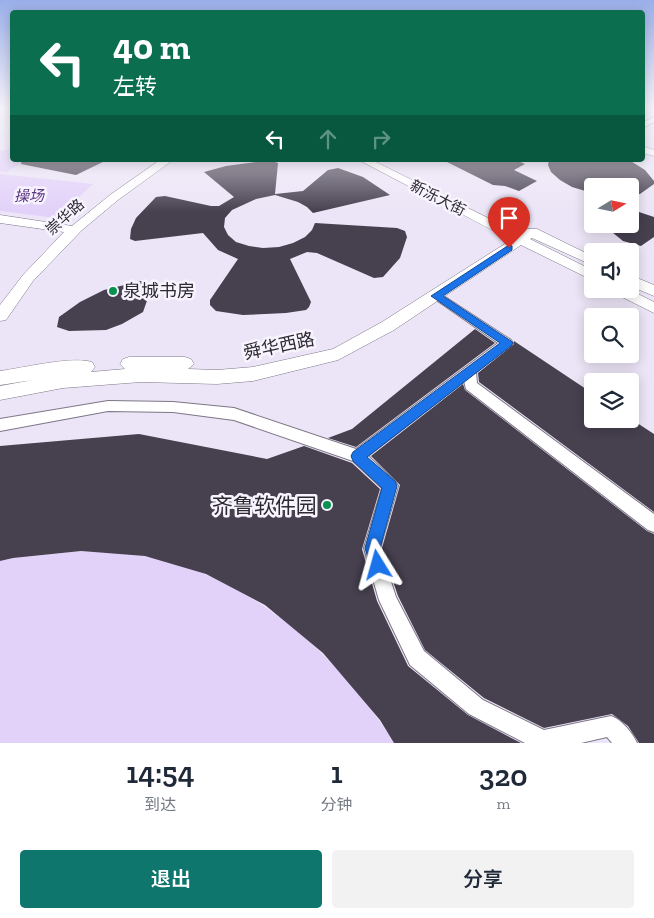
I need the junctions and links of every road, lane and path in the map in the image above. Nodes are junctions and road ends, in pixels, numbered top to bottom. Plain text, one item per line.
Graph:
1 (154, 162) edge
2 (165, 162) edge
3 (368, 162) edge
4 (389, 162) edge
5 (0, 219) edge
6 (69, 229) junction
7 (522, 234) junction
8 (584, 258) edge
9 (584, 271) edge
10 (639, 284) edge
11 (654, 291) edge
12 (436, 296) junction
13 (0, 297) edge
14 (635, 298) edge
15 (654, 308) edge
16 (0, 316) edge
17 (470, 370) junction
18 (0, 378) edge
19 (0, 393) edge
20 (0, 425) edge
21 (358, 456) junction
22 (654, 524) edge
23 (626, 743) edge

1 - 6 main road, 崇华路
2 - 6 main road, 崇华路
3 - 7 main road, 新泺大街
4 - 7 main road, 新泺大街
5 - 6 main road
6 - 13 main road, 崇华路
6 - 16 main road, 崇华路
7 - 8 main road, 新泺大街
7 - 9 main road, 新泺大街
7 - 12 main road, 舜华西路
7 - 18 main road, 舜华西路
10 - 11 main road
12 - 17 street
12 - 19 main road, 舜华西路
14 - 15 main road
17 - 21 street
17 - 22 street
20 - 21 street
21 - 23 street

